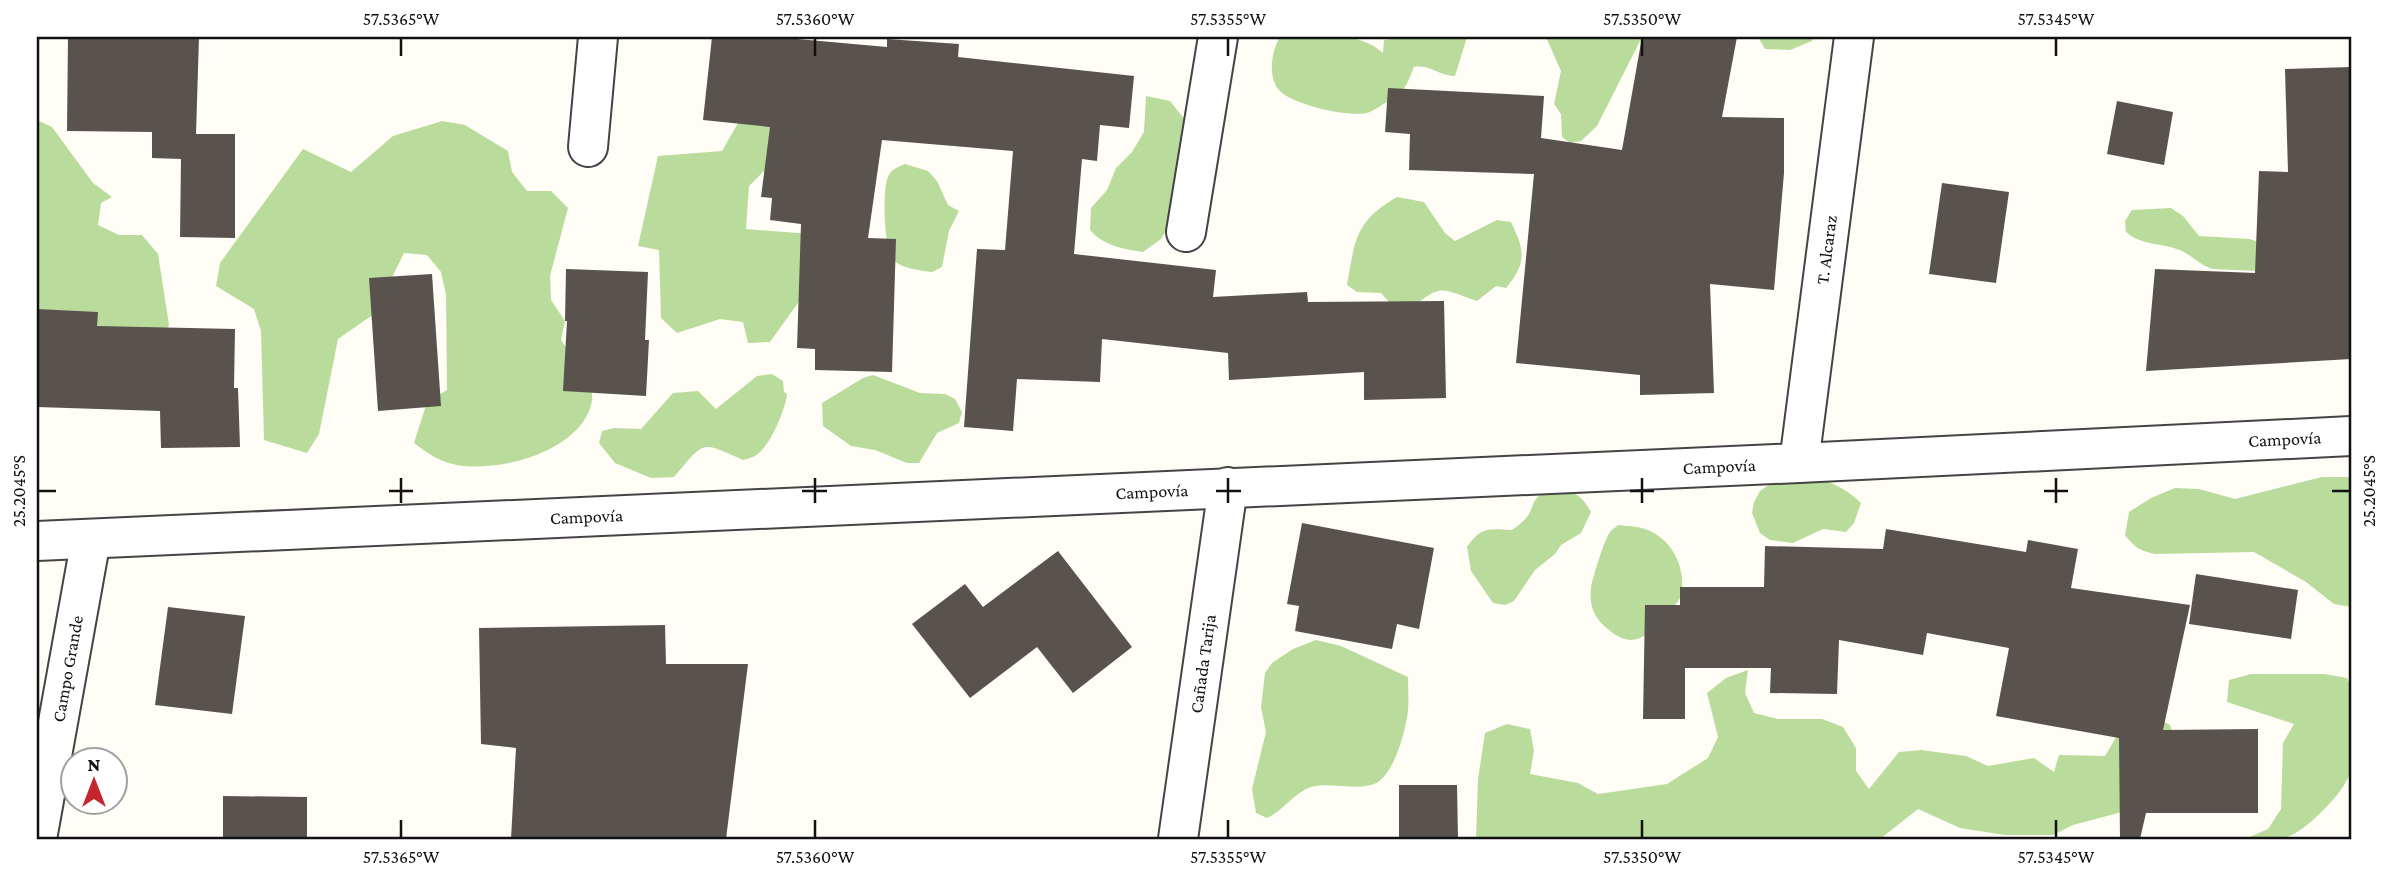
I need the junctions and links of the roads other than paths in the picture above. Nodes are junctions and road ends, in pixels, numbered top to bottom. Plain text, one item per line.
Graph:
1 (597, 37) edge
2 (1218, 37) edge
3 (1854, 37) edge
4 (588, 147) dead end
5 (1186, 232) dead end
6 (2351, 436) edge
7 (1799, 463) junction
8 (1228, 487) junction
9 (90, 539) junction
10 (37, 541) edge
11 (37, 839) edge
12 (1178, 839) edge

1 - 4 street
2 - 5 street
3 - 7 street, T. Alcaraz
6 - 7 street, Campovía
7 - 8 street, Campovía
8 - 9 street, Campovía
8 - 12 street, Cañada Tarija
9 - 10 street, Campovía
9 - 11 street, Campo Grande

